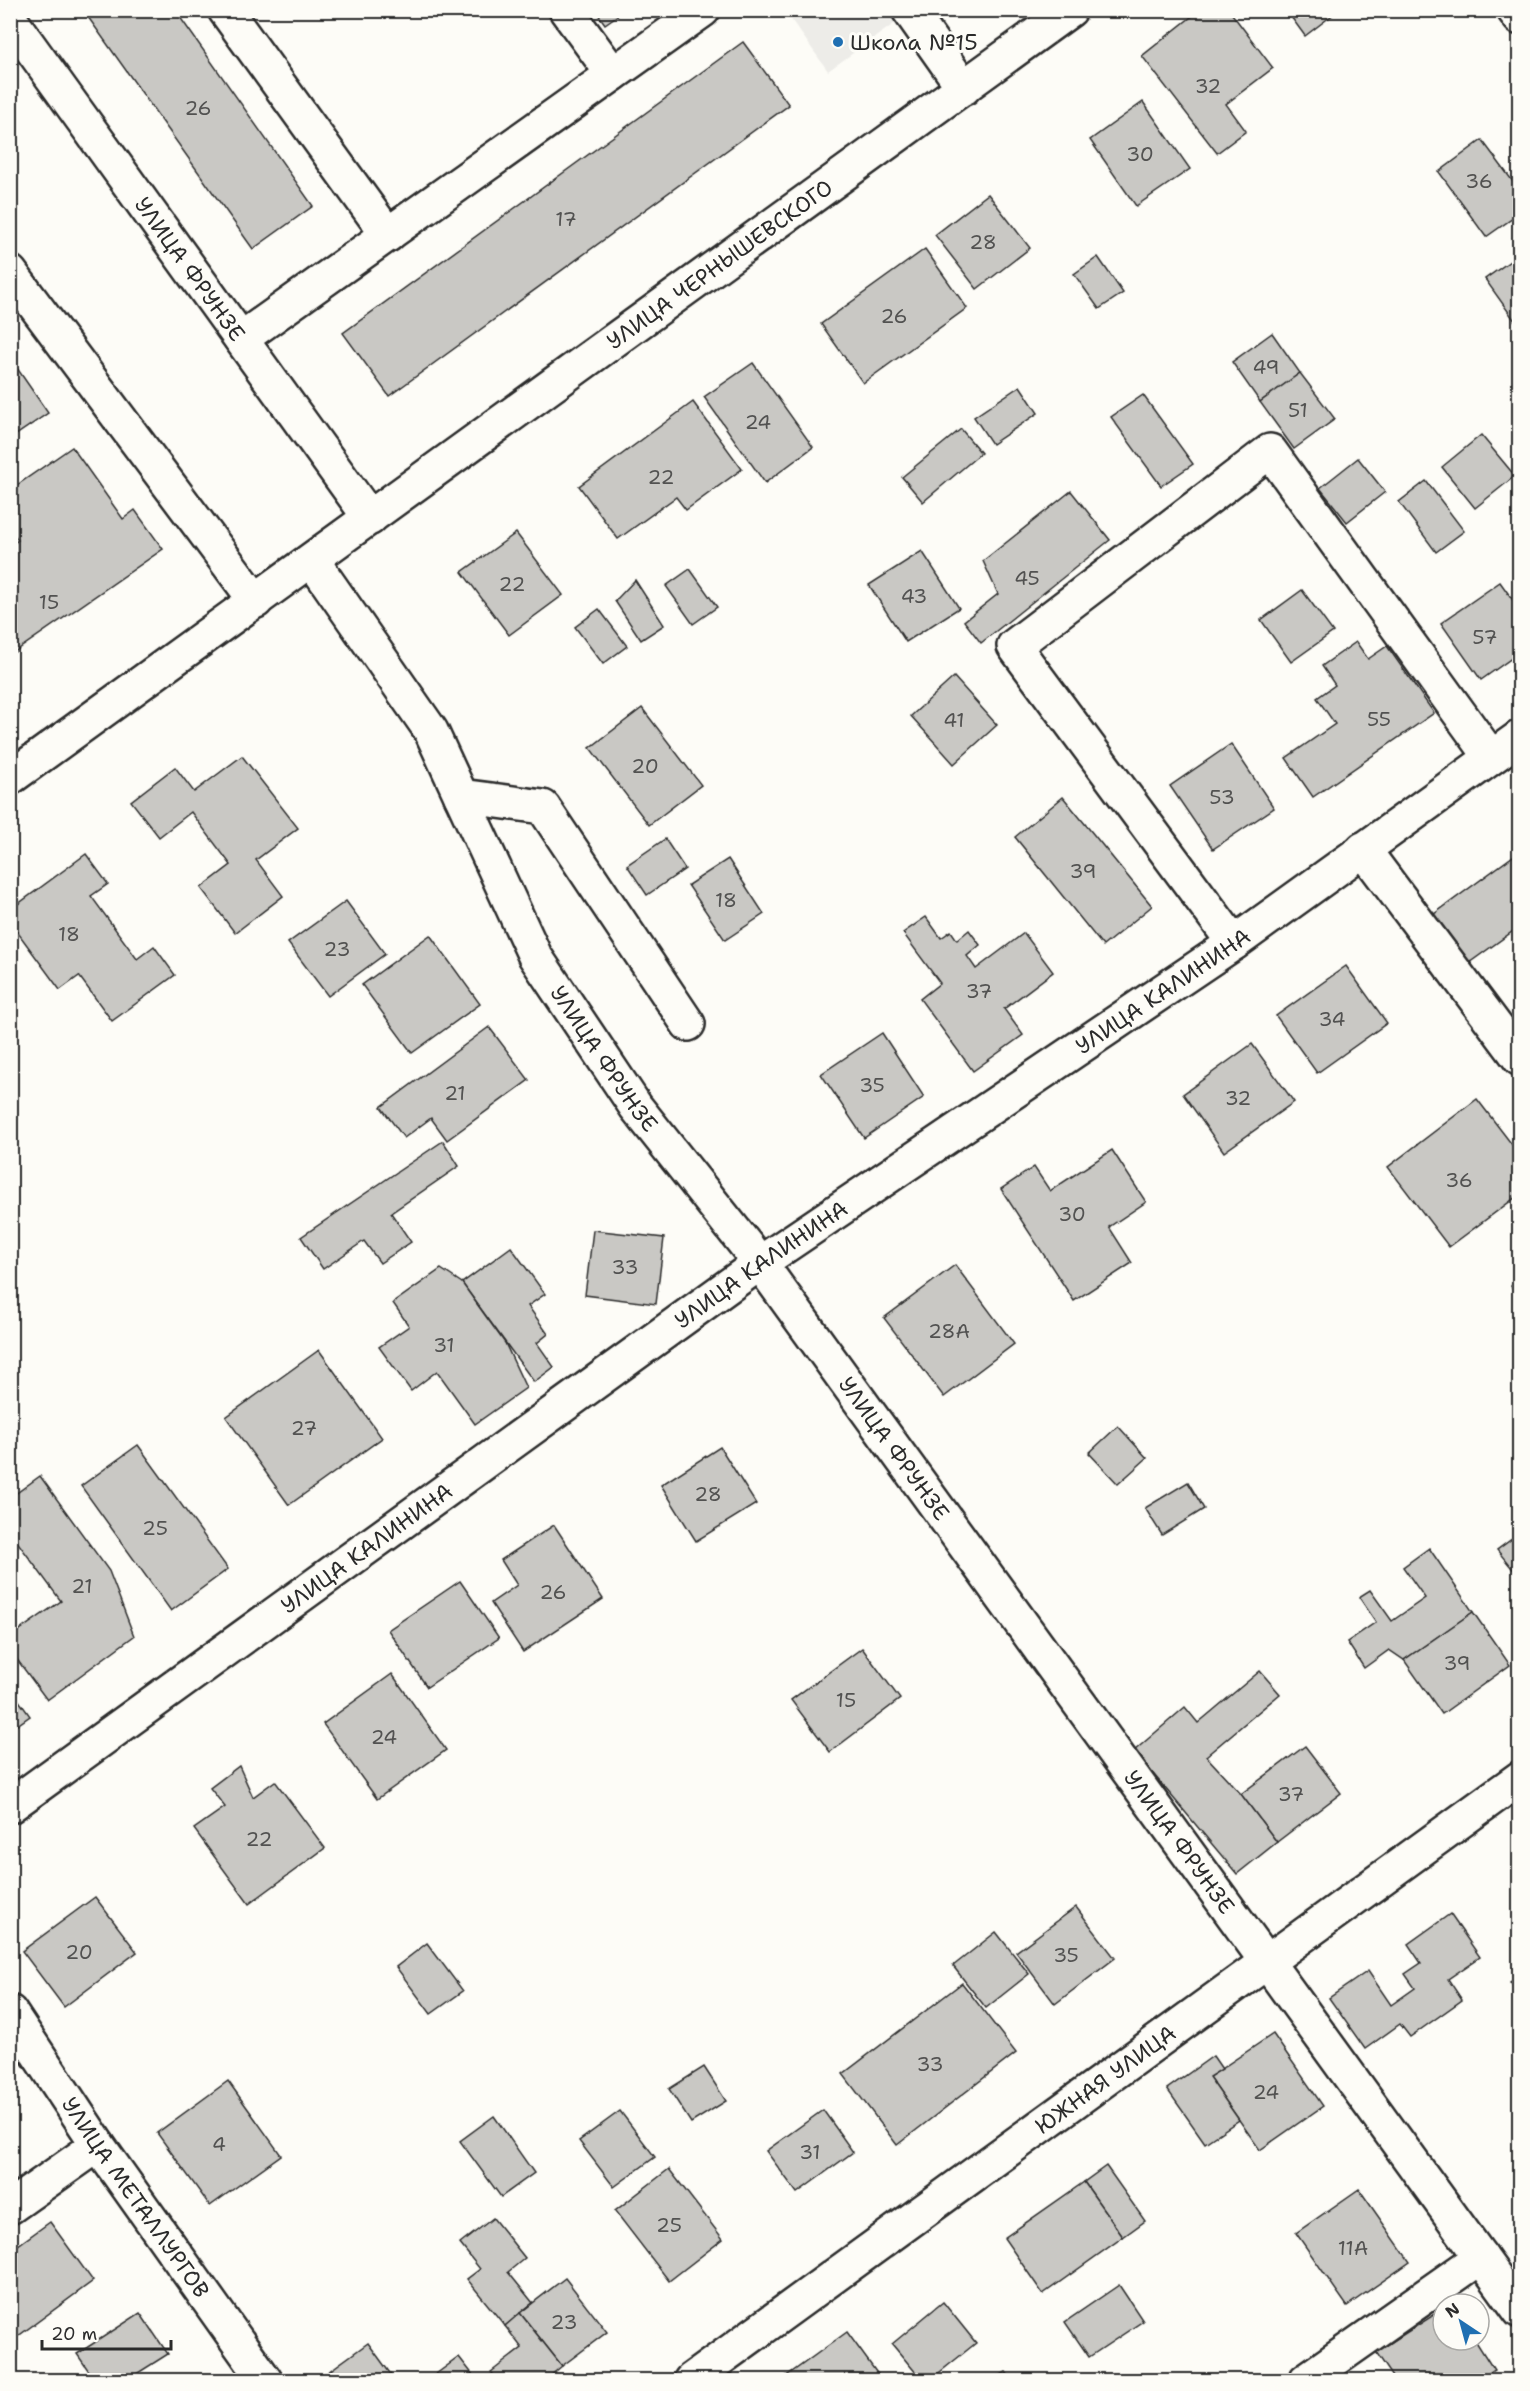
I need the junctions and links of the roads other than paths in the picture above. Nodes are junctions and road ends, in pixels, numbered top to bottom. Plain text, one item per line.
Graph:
1 (225, 10) edge
2 (566, 10) edge
3 (703, 10) edge
4 (909, 10) edge
5 (1070, 10) edge
6 (1514, 10) edge
7 (1520, 18) edge
8 (10, 19) edge
9 (613, 75) junction
10 (964, 88) junction
11 (388, 235) junction
12 (10, 272) edge
13 (241, 339) junction
14 (370, 518) junction
15 (312, 560) junction
16 (256, 601) junction
17 (1520, 737) edge
18 (1491, 757) junction
19 (10, 778) edge
20 (461, 796) junction
21 (1364, 849) junction
22 (1234, 943) junction
23 (688, 1024) dead end
24 (1520, 1059) edge
25 (760, 1263) junction
26 (1520, 1778) edge
27 (10, 1806) edge
28 (1267, 1962) junction
29 (10, 2012) edge
30 (98, 2145) junction
31 (10, 2207) edge
32 (1480, 2257) junction
33 (1520, 2311) edge
34 (265, 2380) edge
35 (691, 2380) edge
36 (1306, 2380) edge

1 - 11 street
2 - 9 street
3 - 9 street
4 - 10 street
5 - 10 street, УЛИЦА ЧЕРНЫШЕВСКОГО
6 - 7 street
8 - 13 street, УЛИЦА ФРУНЗЕ
9 - 11 street
10 - 14 street, УЛИЦА ЧЕРНЫШЕВСКОГО
11 - 13 street
12 - 16 street
13 - 14 street, УЛИЦА ФРУНЗЕ
14 - 15 street, УЛИЦА ЧЕРНЫШЕВСКОГО
15 - 16 street, УЛИЦА ЧЕРНЫШЕВСКОГО
15 - 20 street, УЛИЦА ФРУНЗЕ
16 - 19 street
17 - 18 street, УЛИЦА КАЛИНИНА
18 - 21 street, УЛИЦА КАЛИНИНА
18 - 22 street
20 - 23 street
20 - 25 street, УЛИЦА ФРУНЗЕ
21 - 22 street, УЛИЦА КАЛИНИНА
21 - 24 street
22 - 25 street, УЛИЦА КАЛИНИНА
25 - 27 street, УЛИЦА КАЛИНИНА
25 - 28 street, УЛИЦА ФРУНЗЕ
26 - 28 street, ЮЖНАЯ УЛИЦА
28 - 32 street, УЛИЦА ФРУНЗЕ
28 - 35 street, ЮЖНАЯ УЛИЦА
29 - 30 street, УЛИЦА МЕТАЛЛУРГОВ
30 - 31 street
30 - 34 street, УЛИЦА МЕТАЛЛУРГОВ
32 - 33 street, УЛИЦА ФРУНЗЕ
32 - 36 street

